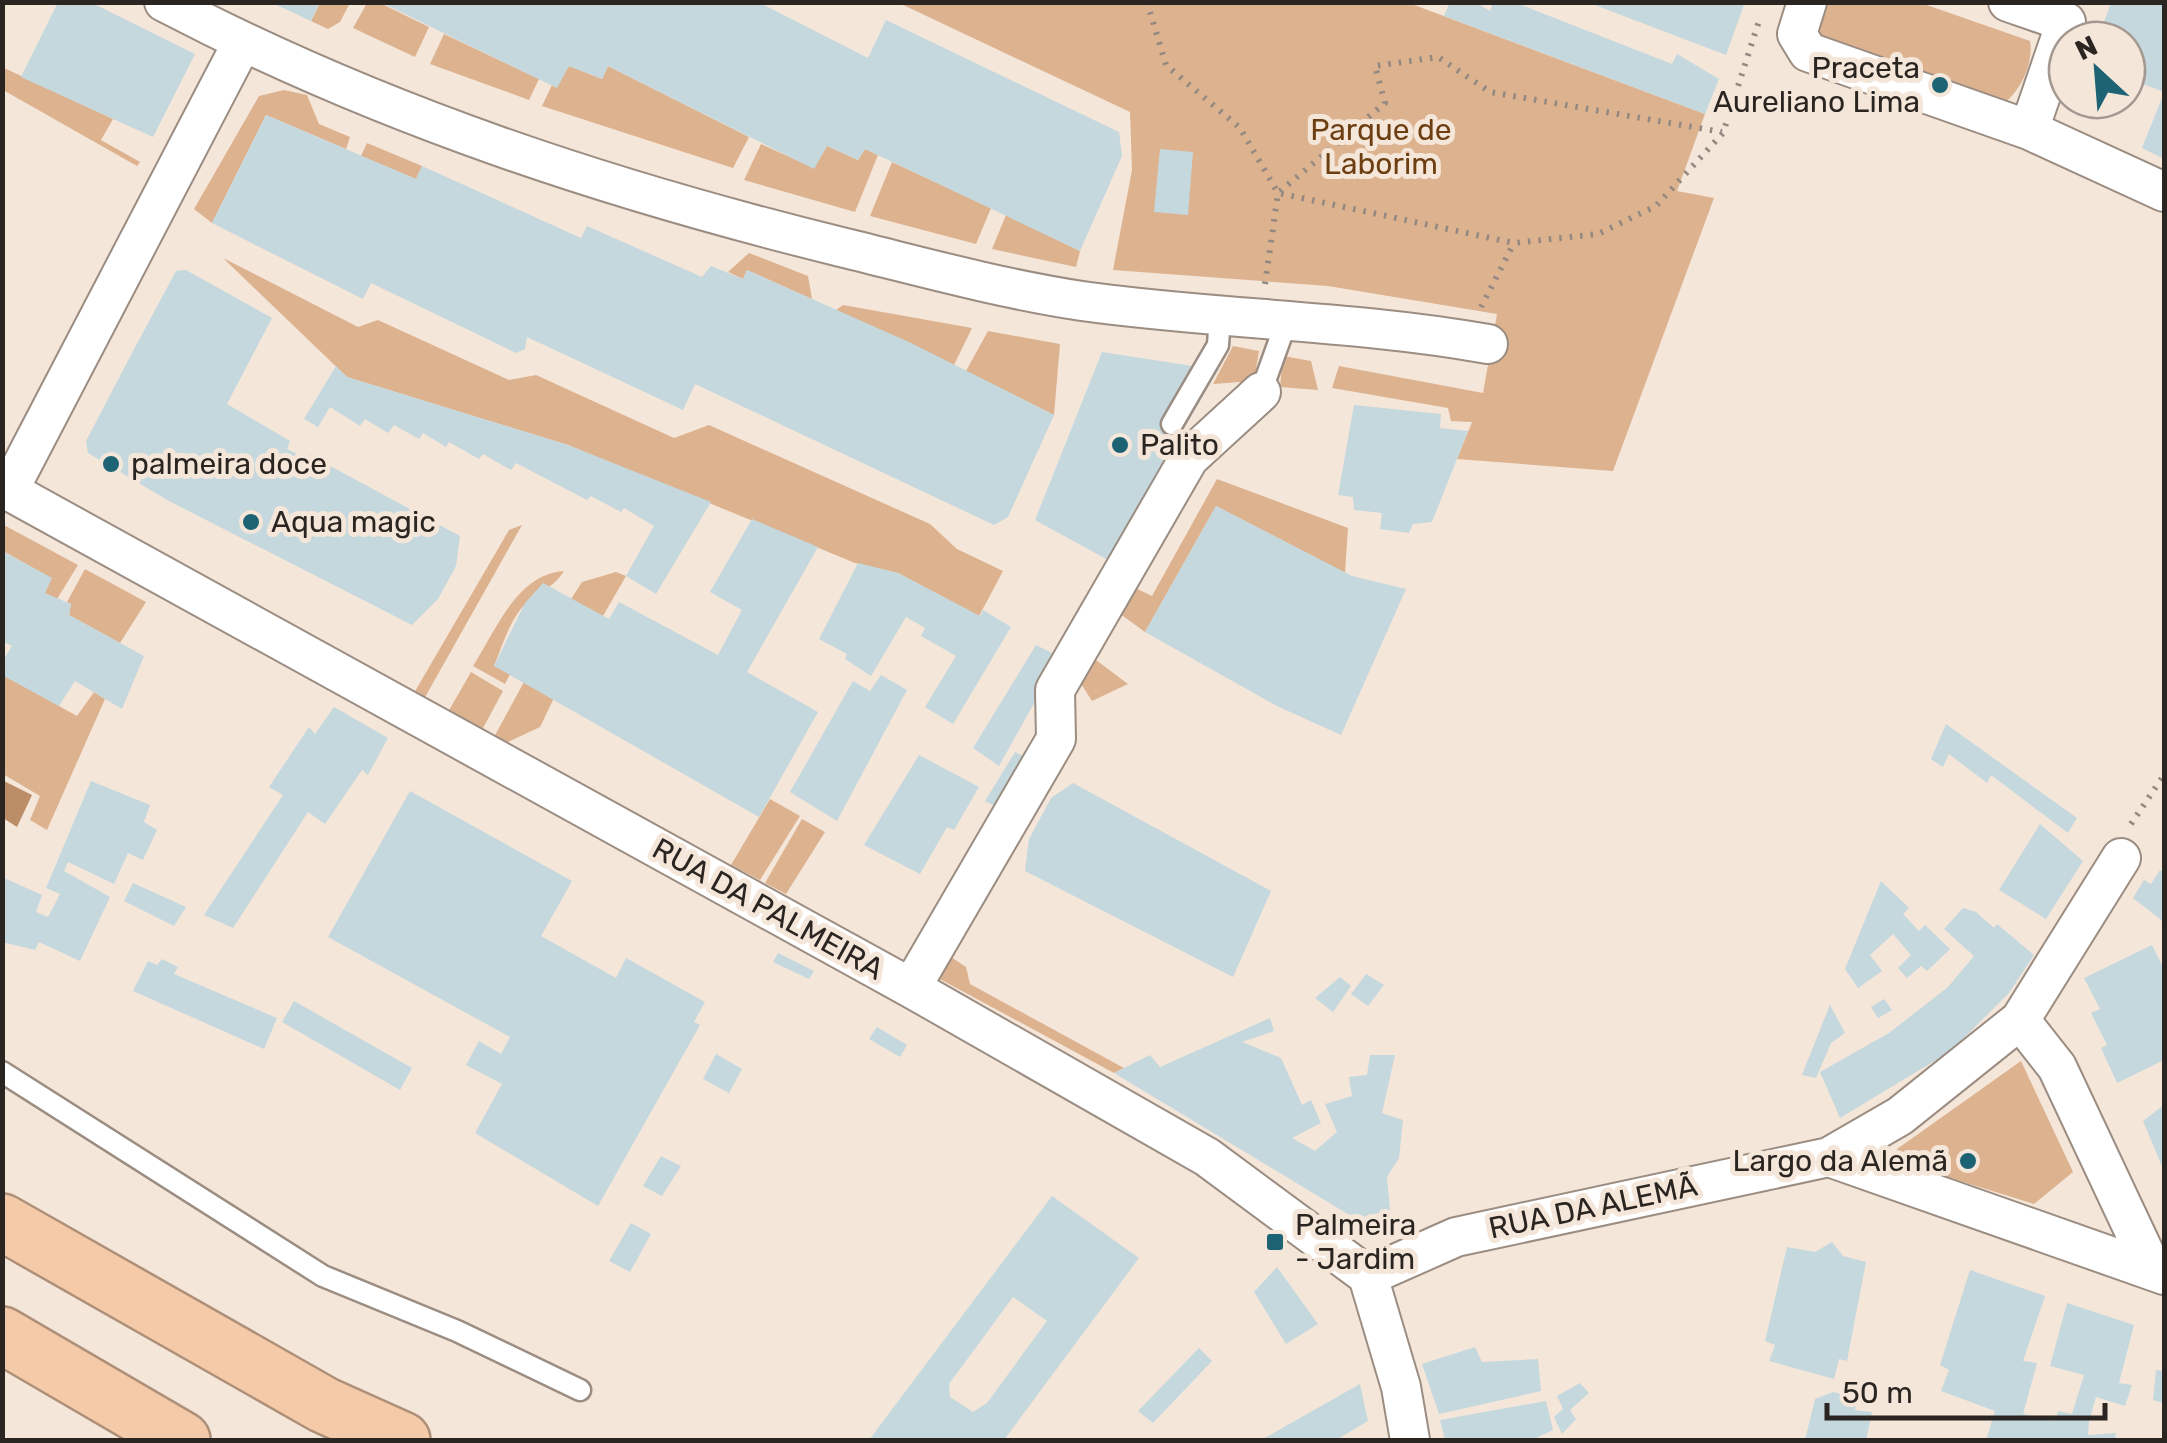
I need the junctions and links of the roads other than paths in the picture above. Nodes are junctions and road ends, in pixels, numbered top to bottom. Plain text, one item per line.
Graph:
1 (164, 2) edge
2 (1807, 2) edge
3 (2008, 2) edge
4 (242, 44) junction
5 (2029, 130) junction
6 (2164, 192) edge
7 (1220, 316) junction
8 (1288, 317) junction
9 (1476, 342) road end
10 (1261, 392) joint
11 (1172, 424) dead end
12 (6, 489) edge
13 (2121, 858) road end
14 (911, 988) junction
15 (2020, 1020) junction
16 (2, 1072) edge
17 (1829, 1156) junction
18 (2, 1222) edge
19 (2159, 1273) edge
20 (1368, 1276) junction
21 (2, 1335) edge
22 (580, 1390) dead end
23 (182, 1440) edge
24 (402, 1440) edge
25 (1410, 1440) edge

1 - 4 street
2 - 5 street
3 - 5 street
4 - 7 street
4 - 12 street
5 - 6 street
7 - 8 street
7 - 11 lane
8 - 9 street
8 - 10 lane
10 - 14 street
12 - 14 street, RUA DA PALMEIRA
13 - 15 street
14 - 20 street, RUA DA PALMEIRA
15 - 17 street
15 - 19 street
16 - 22 lane
17 - 19 street
17 - 20 street, RUA DA ALEMÃ
18 - 24 highway
20 - 25 street
21 - 23 highway

